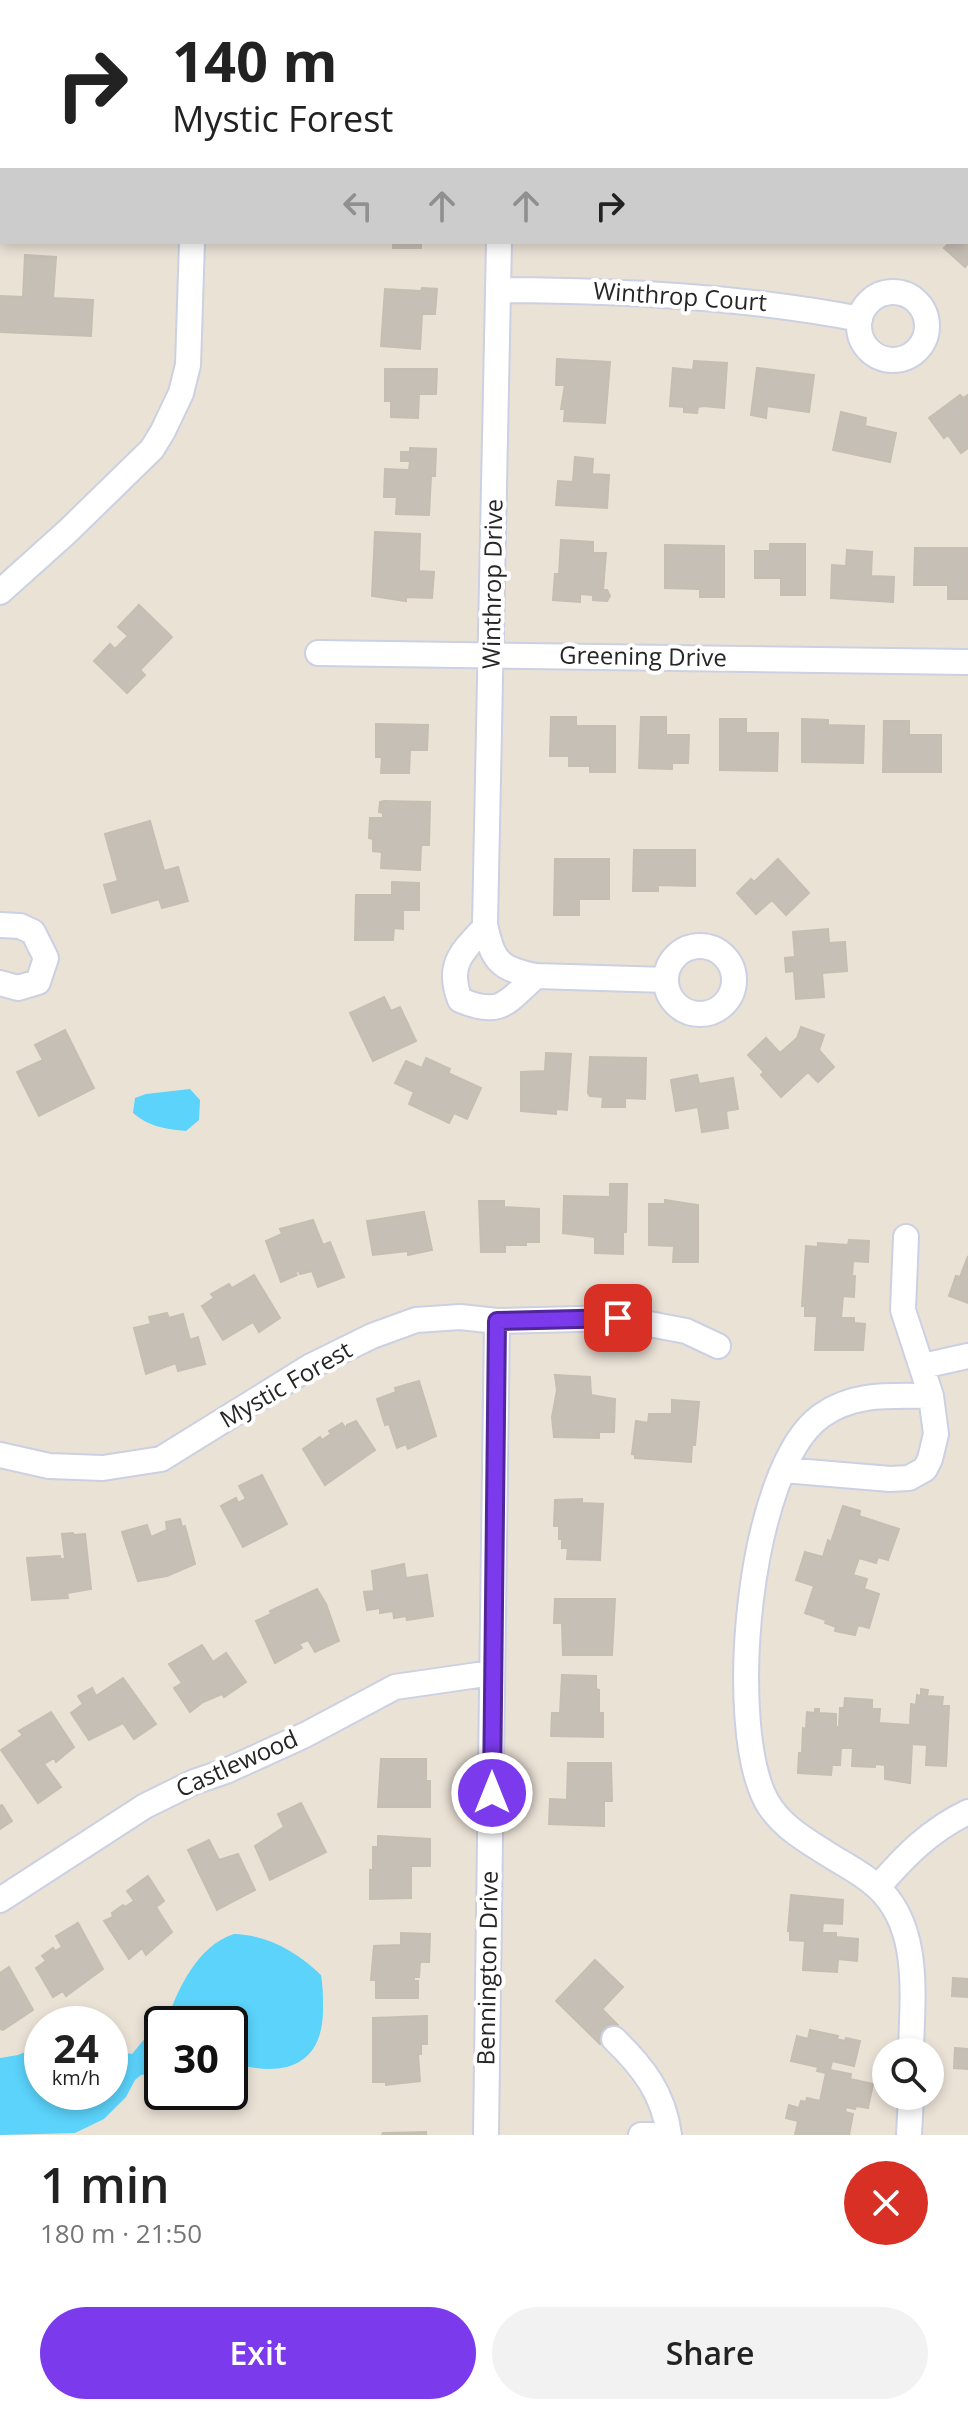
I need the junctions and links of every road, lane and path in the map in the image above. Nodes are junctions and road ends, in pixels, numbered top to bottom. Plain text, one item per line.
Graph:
1 (192, 244) edge
2 (499, 244) edge
3 (499, 290) junction
4 (860, 319) dead end
5 (0, 592) edge
6 (318, 653) dead end
7 (492, 655) junction
8 (968, 662) edge
9 (0, 925) edge
10 (485, 927) junction
11 (536, 976) junction
12 (666, 980) dead end
13 (0, 983) edge
14 (906, 1237) dead end
15 (497, 1321) junction
16 (718, 1346) dead end
17 (968, 1356) edge
18 (923, 1366) junction
19 (931, 1396) junction
20 (0, 1455) edge
21 (783, 1470) junction
22 (492, 1673) junction
23 (968, 1812) edge
24 (878, 1887) junction
25 (0, 1900) edge
26 (911, 2038) edge
27 (614, 2039) dead end
28 (910, 2110) edge
29 (486, 2135) edge
30 (641, 2135) edge
31 (651, 2135) edge
32 (669, 2135) edge
33 (909, 2135) edge

1 - 5 street
2 - 3 street, Winthrop Drive
3 - 4 street, Winthrop Court
3 - 7 street, Winthrop Drive
6 - 7 street, Greening Drive
7 - 8 street, Greening Drive
7 - 10 street, Winthrop Drive
9 - 13 street
10 - 11 street, Winthrop Drive
10 - 11 street
11 - 12 street
14 - 18 street
15 - 16 street, Mystic Forest
15 - 20 street, Mystic Forest
15 - 22 street, Bennington Drive
17 - 18 street
18 - 19 street
19 - 21 street
19 - 21 street
21 - 24 street
22 - 25 street, Castlewood
22 - 29 street, Bennington Drive
23 - 24 street
24 - 26 street
27 - 32 street
28 - 33 street
30 - 31 street

